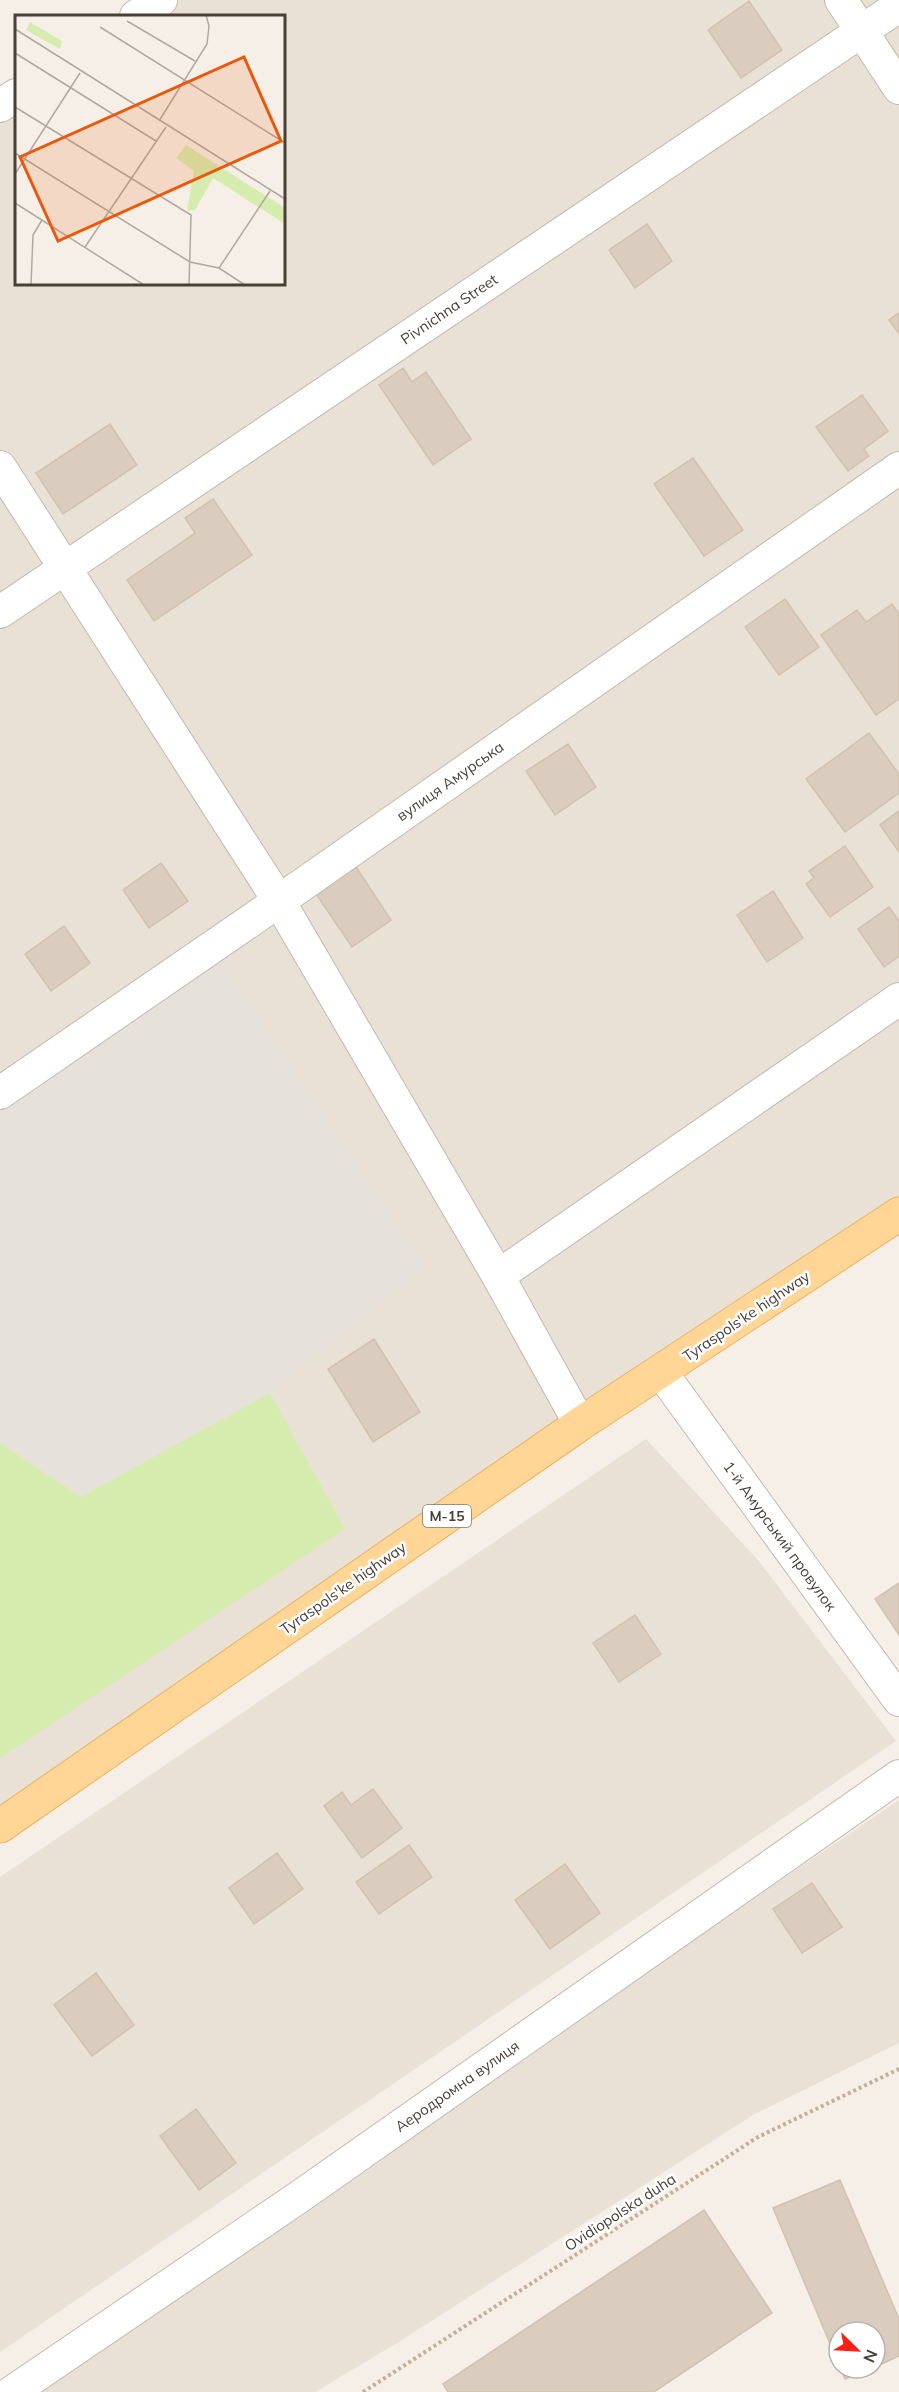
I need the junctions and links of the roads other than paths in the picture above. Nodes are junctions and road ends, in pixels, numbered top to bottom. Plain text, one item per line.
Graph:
1 (161, 0) edge
2 (842, 0) edge
3 (899, 6) edge
4 (138, 15) edge
5 (862, 31) junction
6 (899, 88) edge
7 (15, 96) edge
8 (0, 106) edge
9 (0, 467) edge
10 (899, 468) edge
11 (65, 567) junction
12 (0, 612) edge
13 (279, 901) junction
14 (899, 999) edge
15 (0, 1093) edge
16 (899, 1214) edge
17 (498, 1276) junction
18 (661, 1372) junction
19 (580, 1424) junction
20 (899, 1700) edge
21 (899, 1776) edge
22 (0, 1826) edge
23 (12, 2392) edge

1 - 4 street
2 - 5 street
3 - 5 street, Pivnichna Street
5 - 6 street
5 - 11 street, Pivnichna Street
7 - 8 street
9 - 11 street
10 - 13 street, вулиця Амурська
11 - 12 street, Pivnichna Street
11 - 13 street
13 - 15 street, вулиця Амурська
13 - 17 street
14 - 17 street
16 - 18 main road, Tyraspols'ke highway / М-15
17 - 19 street
18 - 19 main road, Tyraspols'ke highway / М-15
18 - 20 street, 1-й Амурський провулок
19 - 22 main road, Tyraspols'ke highway / М-15
21 - 23 street, Аеродромна вулиця

